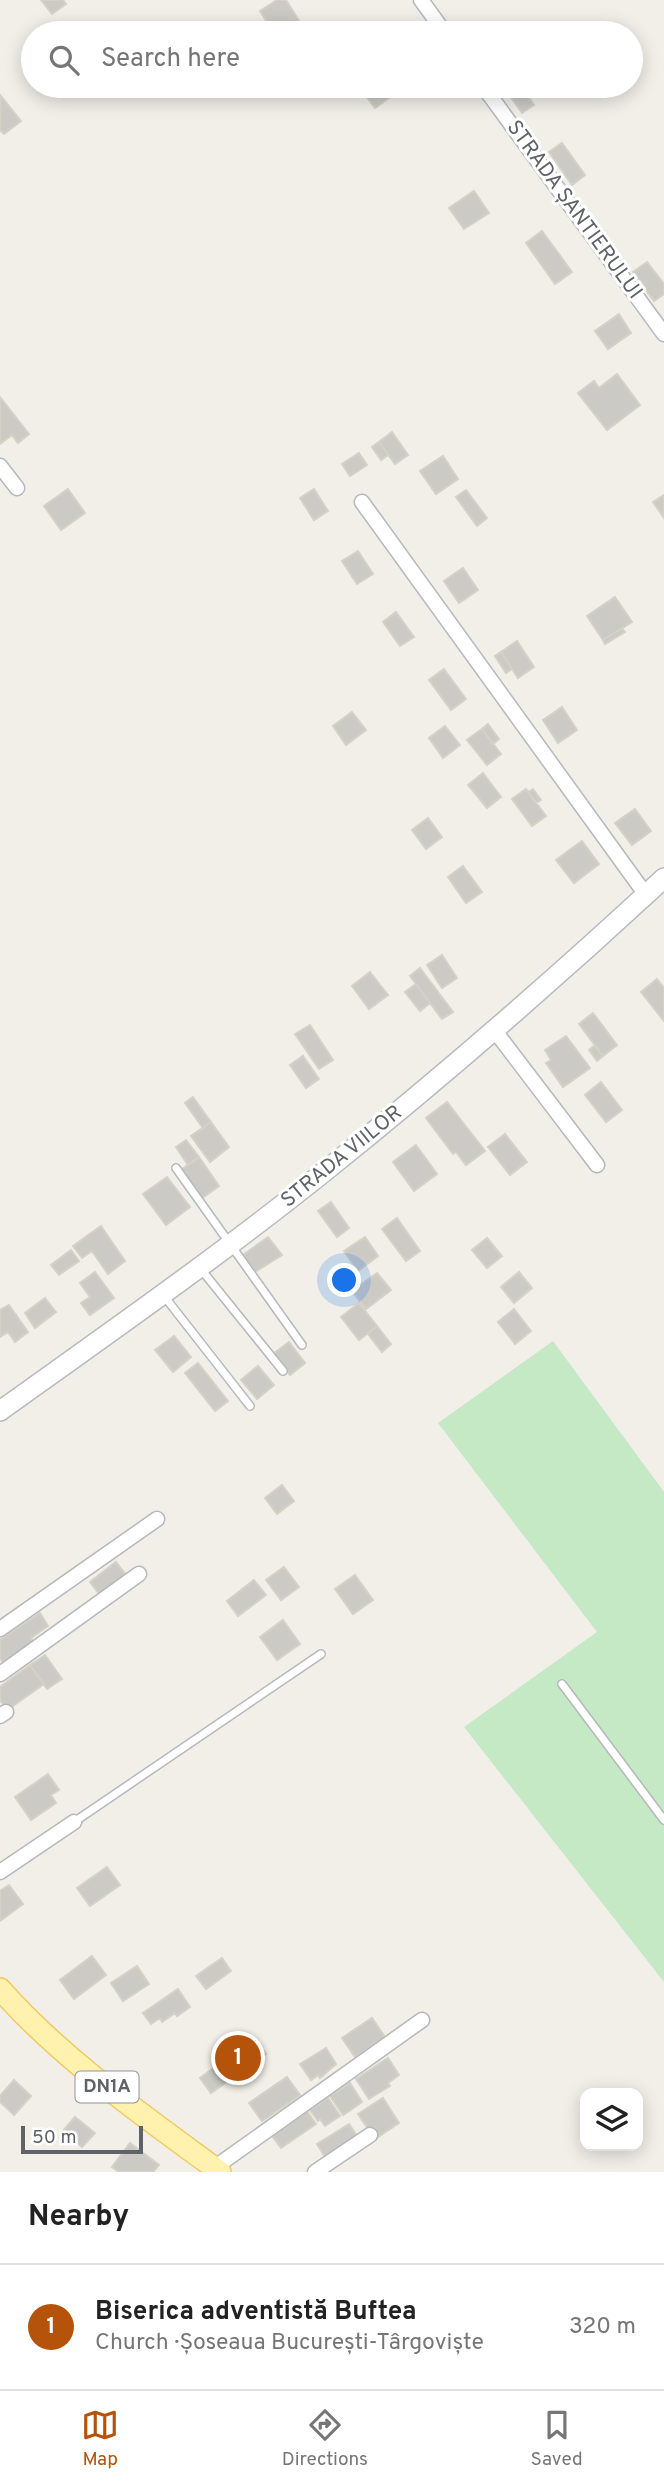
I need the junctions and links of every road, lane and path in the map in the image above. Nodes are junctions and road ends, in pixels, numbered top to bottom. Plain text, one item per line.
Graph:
1 (421, 0) edge
2 (436, 21) edge
3 (492, 98) edge
4 (664, 334) edge
5 (0, 466) edge
6 (17, 488) dead end
7 (362, 502) dead end
8 (664, 878) edge
9 (646, 895) junction
10 (495, 1031) junction
11 (597, 1165) dead end
12 (176, 1168) dead end
13 (230, 1245) junction
14 (200, 1268) junction
15 (163, 1295) junction
16 (302, 1345) dead end
17 (283, 1371) dead end
18 (250, 1406) dead end
19 (0, 1411) edge
20 (157, 1519) dead end
21 (139, 1574) dead end
22 (0, 1629) edge
23 (321, 1654) dead end
24 (0, 1674) edge
25 (562, 1684) dead end
26 (664, 1820) edge
27 (74, 1822) joint
28 (0, 1872) edge
29 (1, 1991) edge
30 (422, 2020) dead end
31 (370, 2135) dead end
32 (217, 2170) edge
33 (315, 2172) edge

1 - 2 street
3 - 4 street, STRADA ȘANTIERULUI
5 - 6 street
7 - 9 street
8 - 9 main road, STRADA VIILOR
9 - 10 main road, STRADA VIILOR
10 - 11 street
10 - 13 main road, STRADA VIILOR
12 - 13 lane
13 - 14 main road, STRADA VIILOR
13 - 16 lane
14 - 15 main road, STRADA VIILOR
14 - 17 lane
15 - 18 lane
15 - 19 main road, STRADA VIILOR
20 - 22 street
21 - 24 street
23 - 27 lane
25 - 26 lane
27 - 28 street
29 - 32 main road, DN1A
30 - 32 street
31 - 33 street

